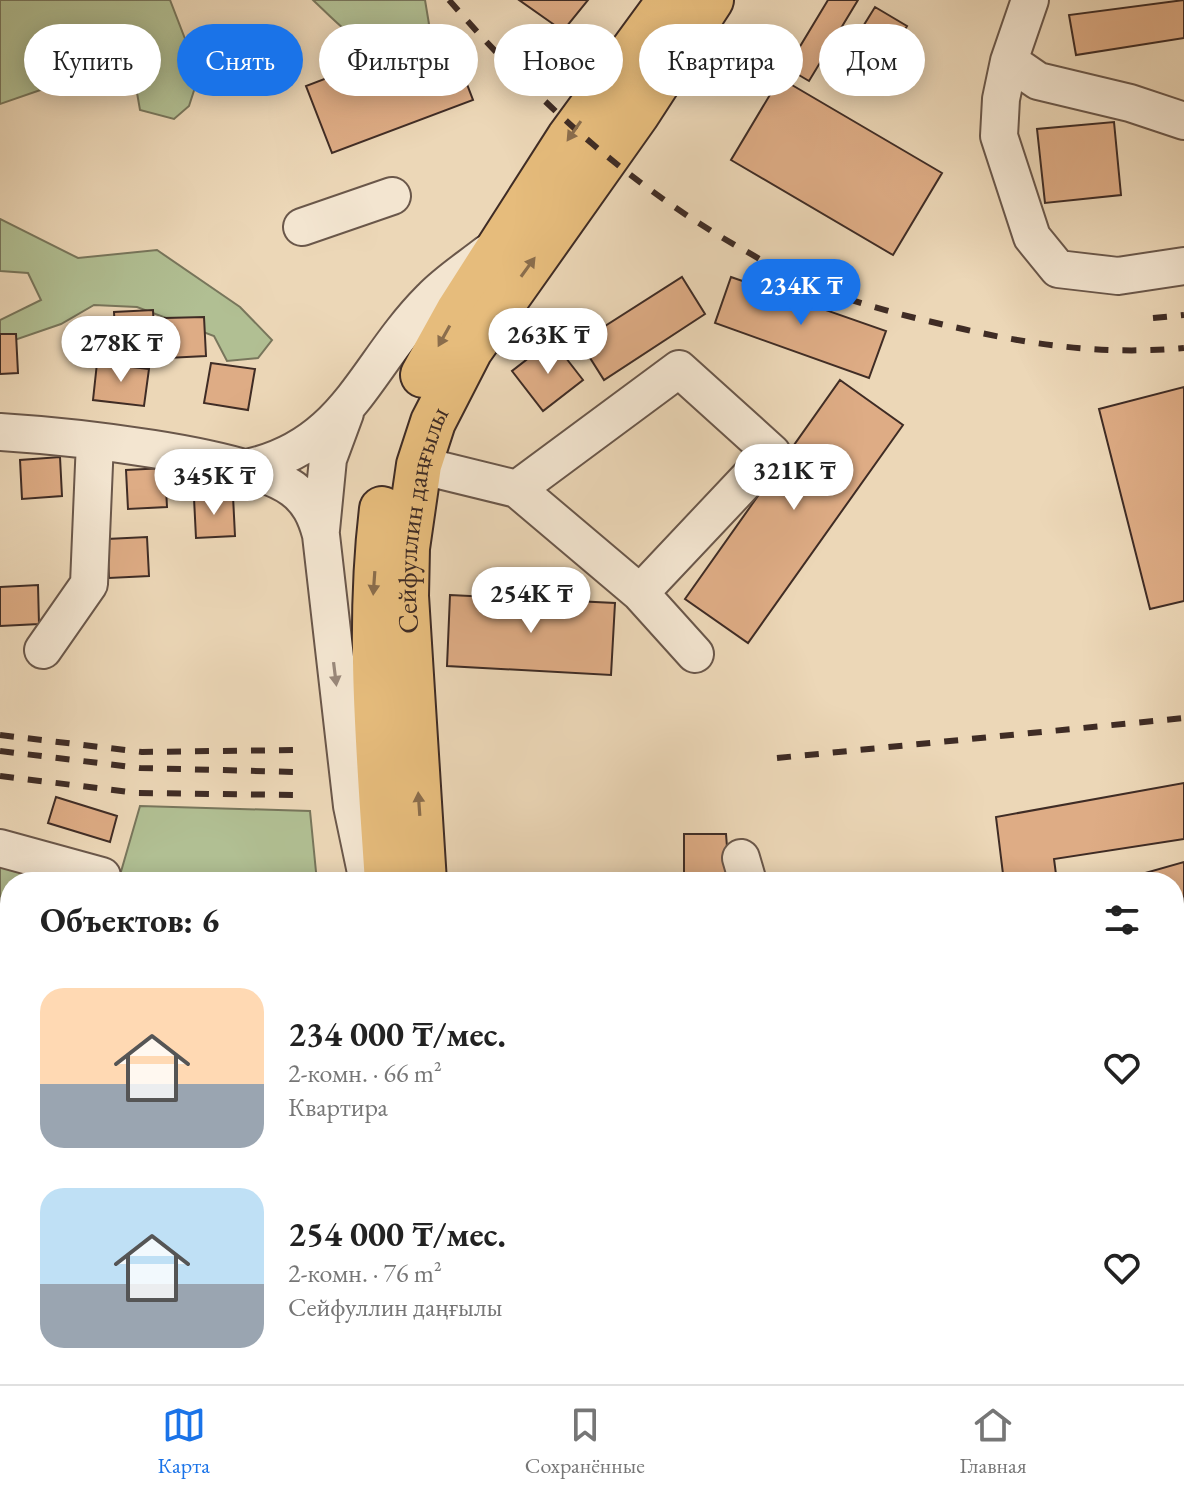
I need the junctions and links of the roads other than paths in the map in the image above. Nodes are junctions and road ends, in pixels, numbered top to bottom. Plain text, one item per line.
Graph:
1 (670, 0) edge
2 (711, 0) edge
3 (1030, 0) edge
4 (1009, 61) junction
5 (1184, 121) edge
6 (392, 196) dead end
7 (302, 227) dead end
8 (499, 245) junction
9 (1184, 266) edge
10 (346, 412) junction
11 (0, 432) edge
12 (95, 441) junction
13 (419, 465) junction
14 (247, 468) junction
15 (517, 489) junction
16 (321, 535) junction
17 (640, 593) junction
18 (43, 650) dead end
19 (695, 654) dead end
20 (0, 848) edge
21 (87, 872) edge
22 (366, 872) edge
23 (386, 872) edge
24 (423, 872) edge

1 -> 8 main road, Сейфуллин даңғылы
13 -> 2 main road, Сейфуллин даңғылы
3 - 4 street
4 - 5 street
4 - 9 street
6 - 7 street
8 - 10 street
8 -> 23 main road, Сейфуллин даңғылы
10 - 14 street
10 - 16 street
11 - 12 street
12 - 14 street
12 - 18 street
13 - 15 street
24 -> 13 main road, Сейфуллин даңғылы
14 - 16 street
15 - 17 street
15 - 17 street
16 -> 22 street
17 - 19 street
20 - 21 street

